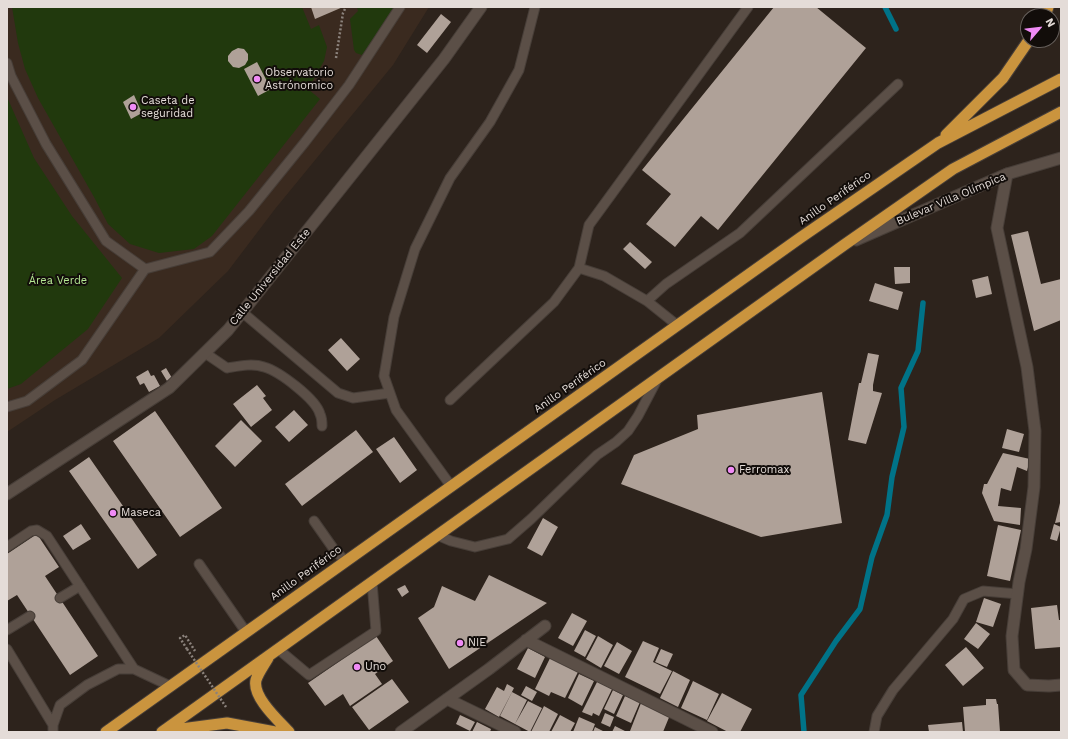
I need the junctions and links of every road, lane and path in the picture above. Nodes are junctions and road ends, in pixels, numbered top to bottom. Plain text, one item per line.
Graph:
1 (346, 7) edge
2 (400, 7) edge
3 (482, 7) edge
4 (535, 7) edge
5 (748, 7) edge
6 (1024, 48) edge
7 (336, 58) dead end
8 (7, 63) edge
9 (1061, 79) edge
10 (898, 84) dead end
11 (1061, 112) edge
12 (938, 142) junction
13 (1061, 158) edge
14 (1007, 174) junction
15 (844, 245) junction
16 (579, 268) junction
17 (145, 269) junction
18 (647, 301) junction
19 (242, 312) junction
20 (677, 325) junction
21 (205, 353) junction
22 (658, 378) junction
23 (390, 393) junction
24 (450, 400) dead end
25 (7, 407) edge
26 (322, 426) dead end
27 (451, 486) junction
28 (7, 494) edge
29 (314, 521) dead end
30 (437, 535) junction
31 (7, 547) edge
32 (346, 561) junction
33 (199, 564) dead end
34 (372, 582) junction
35 (80, 586) junction
36 (1018, 594) junction
37 (60, 598) dead end
38 (30, 616) dead end
39 (545, 626) dead end
40 (7, 630) edge
41 (246, 632) junction
42 (526, 640) junction
43 (191, 645) dead end
44 (7, 649) edge
45 (278, 649) junction
46 (269, 656) junction
47 (134, 669) junction
48 (1061, 685) edge
49 (170, 686) junction
50 (447, 700) junction
51 (226, 707) dead end
52 (53, 729) edge
53 (163, 731) edge
54 (106, 732) edge
55 (275, 732) edge
56 (290, 732) edge
57 (401, 732) edge
58 (515, 732) edge
59 (712, 732) edge
60 (874, 732) edge

1 - 7 path
2 - 17 lane
3 - 19 street, Calle Universidad Este
4 - 23 lane
5 - 16 lane
6 - 12 highway
8 - 17 lane
9 - 12 highway, Anillo Periférico
10 - 18 lane
11 - 15 highway
12 - 20 highway, Anillo Periférico
13 - 14 street, Bulevar Villa Olímpica
14 - 15 street, Bulevar Villa Olímpica
14 - 36 street
15 - 22 highway
16 - 18 lane
16 - 24 lane
17 - 25 lane
18 - 20 lane
19 - 21 street, Calle Universidad Este
19 - 23 lane
20 - 27 highway, Anillo Periférico
21 - 26 lane
21 - 28 street, Calle Universidad Este
22 - 30 highway
22 - 30 lane
23 - 27 lane
27 - 32 highway, Anillo Periférico
29 - 32 lane
30 - 34 highway
31 - 35 lane
32 - 41 highway, Anillo Periférico
33 - 41 lane
34 - 45 highway
34 - 45 lane
35 - 37 lane
35 - 47 lane
36 - 48 street
36 - 60 lane
38 - 40 lane
39 - 42 street
41 - 49 highway, Anillo Periférico
42 - 50 street
42 - 59 street
43 - 51 path, bridge
44 - 52 lane
45 - 46 highway
46 - 53 highway
46 - 56 highway
47 - 49 lane
47 - 52 lane
49 - 54 highway, Anillo Periférico
50 - 57 street
50 - 58 street
53 - 55 highway

